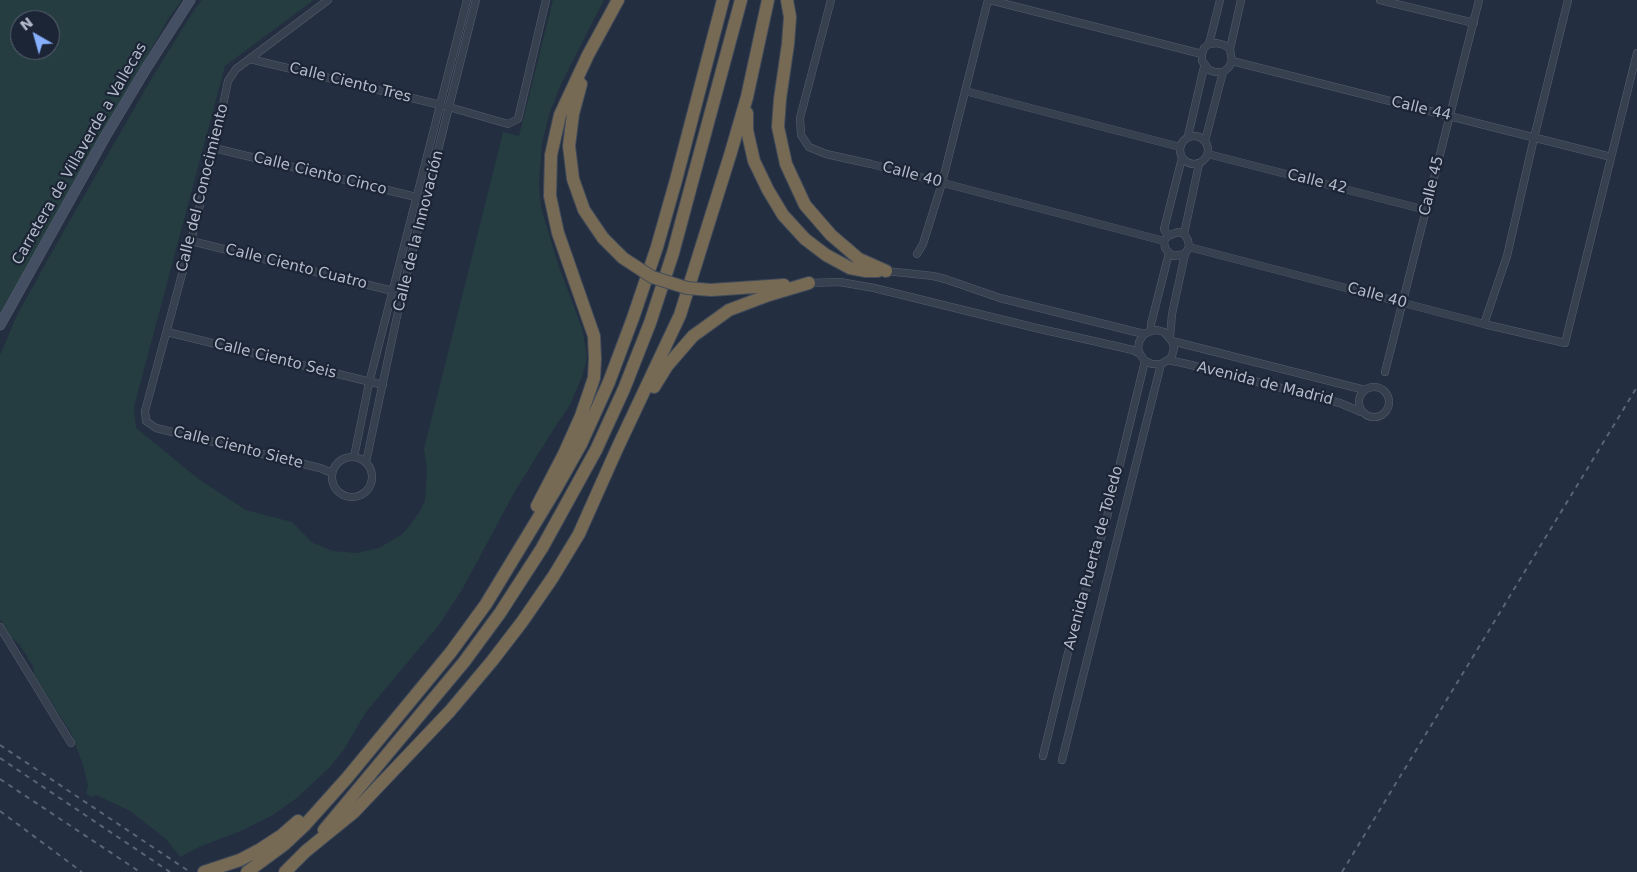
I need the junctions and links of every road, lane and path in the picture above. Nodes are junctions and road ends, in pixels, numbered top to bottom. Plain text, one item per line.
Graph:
1 (190, 0) edge
2 (328, 0) edge
3 (466, 0) edge
4 (546, 0) edge
5 (618, 0) edge
6 (723, 0) edge
7 (741, 0) edge
8 (768, 0) edge
9 (787, 0) edge
10 (830, 0) edge
11 (989, 0) edge
12 (1220, 0) edge
13 (1241, 0) edge
14 (1380, 0) edge
15 (1479, 0) edge
16 (1568, 0) edge
17 (476, 1) edge
18 (1474, 23) junction
19 (1209, 44) junction
20 (1230, 49) junction
21 (1637, 53) edge
22 (1202, 54) junction
23 (588, 55) junction
24 (250, 59) junction
25 (1232, 61) junction
26 (1204, 67) junction
27 (1223, 72) junction
28 (965, 91) junction
29 (747, 97) junction
30 (440, 105) junction
31 (449, 107) junction
32 (1450, 117) junction
33 (1188, 136) junction
34 (1534, 138) junction
35 (1205, 142) junction
36 (1180, 147) junction
37 (214, 148) junction
38 (1208, 154) junction
39 (1611, 157) junction
40 (1182, 158) junction
41 (1199, 164) junction
42 (942, 183) junction
43 (417, 197) junction
44 (426, 199) junction
45 (1426, 210) junction
46 (1184, 234) junction
47 (1166, 238) junction
48 (191, 241) junction
49 (1190, 247) junction
50 (1169, 253) junction
51 (917, 254) dead end
52 (1185, 254) junction
53 (886, 271) junction
54 (809, 283) junction
55 (393, 292) junction
56 (402, 293) junction
57 (1402, 303) junction
58 (1484, 324) junction
59 (0, 325) edge
60 (167, 332) junction
61 (1148, 333) junction
62 (1171, 339) junction
63 (1142, 357) junction
64 (1164, 362) junction
65 (1385, 372) dead end
66 (370, 383) junction
67 (383, 386) junction
68 (1365, 390) junction
69 (1361, 412) junction
70 (146, 421) joint
71 (616, 451) junction
72 (354, 457) junction
73 (366, 462) junction
74 (332, 473) junction
75 (486, 604) junction
76 (0, 627) edge
77 (421, 689) junction
78 (71, 743) dead end
79 (1043, 756) dead end
80 (1062, 760) dead end
81 (306, 851) junction
82 (204, 872) edge
83 (247, 872) edge
84 (284, 872) edge

1 - 59 main road, Carretera de Villaverde a Vallecas
2 - 24 street, Calle del Conocimiento
3 - 17 street
3 - 30 street, Calle de la Innovación
4 - 31 street, Calle Ciento Tres
5 - 23 highway
6 - 75 highway
7 - 81 highway
8 - 29 highway
9 - 53 highway
10 - 42 street, Calle 40
11 - 22 street
11 - 28 street
12 - 19 street
13 - 20 street
14 - 18 street
15 - 18 street, Calle 45
16 - 34 street
17 - 31 street, Calle de la Innovación
18 - 32 street, Calle 45
19 - 20 street
19 - 22 street
20 - 25 street
21 - 39 street
22 - 26 street
23 - 54 highway, bridge
23 - 75 highway
24 - 30 street, Calle Ciento Tres
24 - 37 street, Calle del Conocimiento
25 - 27 street
25 - 32 street, Calle 44
26 - 27 street
26 - 33 street
27 - 35 street
28 - 36 street
28 - 42 street
29 - 53 highway
29 - 71 highway
30 - 31 street, Calle Ciento Tres
30 - 43 street, Calle de la Innovación
31 - 44 street, Calle de la Innovación
32 - 34 street, Calle 44
32 - 45 street, Calle 45
33 - 35 street
33 - 36 street
34 - 39 street, Calle 44
34 - 58 street
35 - 38 street
36 - 40 street
37 - 43 street, Calle Ciento Cinco
37 - 48 street, Calle del Conocimiento
38 - 41 street
38 - 45 street, Calle 42
39 - 58 street, Calle 40
40 - 41 street
40 - 47 street
41 - 46 street
42 - 47 street, Calle 40
42 - 51 street
43 - 44 street, Calle Ciento Cinco
43 - 55 street, Calle de la Innovación
44 - 56 street, Calle de la Innovación
45 - 57 street, Calle 45
46 - 47 street
46 - 49 street
47 - 50 street
48 - 55 street, Calle Ciento Cuatro
48 - 60 street, Calle del Conocimiento
49 - 52 street
49 - 57 street, Calle 40
50 - 52 street
50 - 61 street
52 - 62 street
53 - 61 street
54 - 63 street
54 - 71 highway
55 - 56 street, Calle Ciento Cuatro
55 - 66 street, Calle de la Innovación
56 - 67 street, Calle de la Innovación
57 - 58 street, Calle 40
57 - 65 street, Calle 45
60 - 66 street, Calle Ciento Seis
60 - 70 street, Calle del Conocimiento
61 - 62 street
61 - 63 street
62 - 64 street
62 - 68 street, Avenida de Madrid
63 - 64 street
63 - 79 street, Avenida Puerta de Toledo
64 - 69 street, Avenida de Madrid
64 - 80 street, Avenida Puerta de Toledo
66 - 67 street, Calle Ciento Seis
66 - 72 street, Calle de la Innovación
67 - 73 street, Calle de la Innovación
68 - 69 street
68 - 69 street
70 - 74 street, Calle Ciento Siete
71 - 81 highway
72 - 73 street
72 - 74 street
73 - 74 street
75 - 77 highway
76 - 78 street
77 - 82 highway
77 - 83 highway
81 - 84 highway

